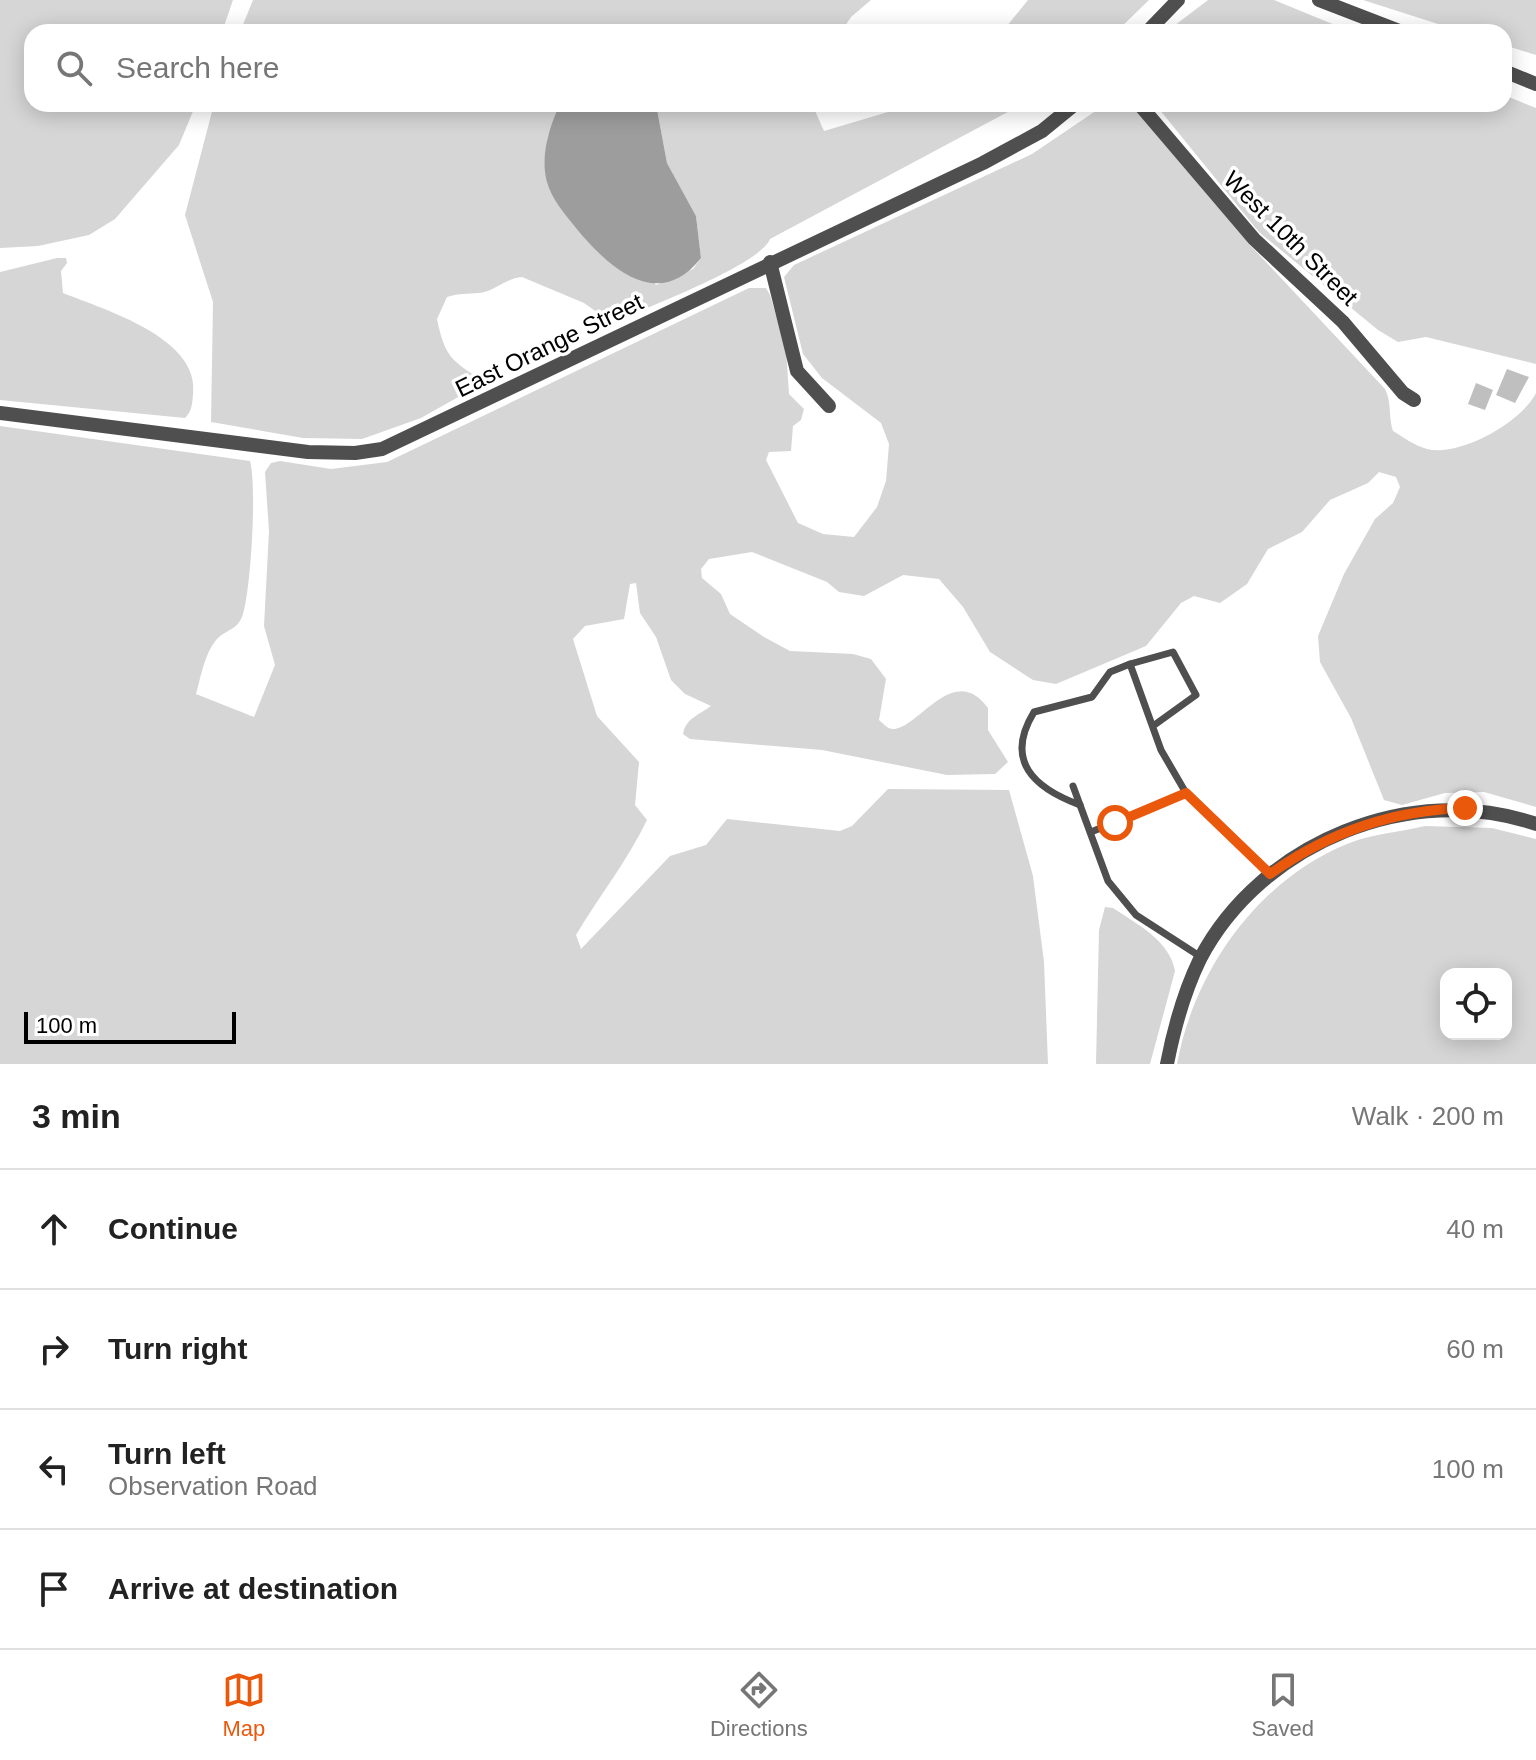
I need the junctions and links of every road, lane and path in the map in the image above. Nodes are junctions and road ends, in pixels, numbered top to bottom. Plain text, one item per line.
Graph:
1 (1178, 0) edge
2 (1319, 0) edge
3 (1155, 24) edge
4 (1381, 24) edge
5 (1512, 74) edge
6 (1536, 84) edge
7 (1065, 112) edge
8 (1146, 112) edge
9 (770, 262) junction
10 (1414, 400) dead end
11 (829, 406) dead end
12 (0, 413) edge
13 (1130, 664) junction
14 (1153, 726) junction
15 (1073, 786) dead end
16 (1186, 793) junction
17 (1080, 805) junction
18 (1536, 824) edge
19 (1091, 832) junction
20 (1270, 874) junction
21 (1201, 957) junction
22 (1167, 1064) edge

1 - 3 street
2 - 4 street
5 - 6 street
7 - 9 street, East Orange Street
8 - 10 street, West 10th Street
9 - 11 street
9 - 12 street, East Orange Street
13 - 14 lane
13 - 14 lane
13 - 17 lane
14 - 16 lane
15 - 17 lane
16 - 19 lane
16 - 20 lane
17 - 19 lane
18 - 20 street
19 - 21 lane
20 - 21 street
21 - 22 street

